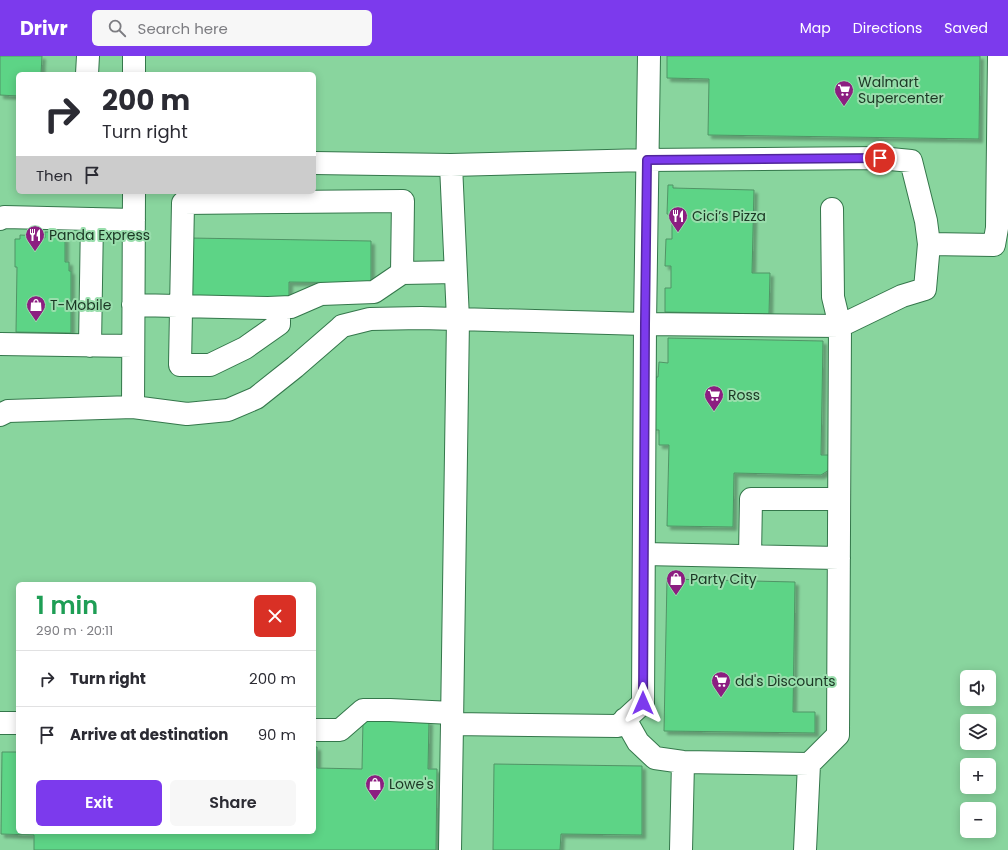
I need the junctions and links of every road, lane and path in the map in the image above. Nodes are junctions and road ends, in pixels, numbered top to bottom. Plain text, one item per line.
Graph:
1 (88, 56) edge
2 (134, 56) edge
3 (649, 56) edge
4 (1000, 56) edge
5 (87, 72) edge
6 (134, 72) edge
7 (647, 160) junction
8 (316, 163) edge
9 (451, 165) junction
10 (134, 194) edge
11 (258, 197) edge
12 (832, 209) dead end
13 (0, 219) edge
14 (92, 219) junction
15 (134, 220) junction
16 (930, 244) junction
17 (455, 272) junction
18 (402, 273) junction
19 (133, 305) junction
20 (182, 306) junction
21 (279, 308) junction
22 (458, 319) junction
23 (645, 324) junction
24 (840, 326) junction
25 (0, 344) edge
26 (90, 346) junction
27 (133, 346) junction
28 (133, 407) junction
29 (0, 415) edge
30 (839, 500) junction
31 (644, 554) junction
32 (750, 556) junction
33 (839, 558) junction
34 (452, 718) junction
35 (625, 719) junction
36 (0, 723) edge
37 (16, 723) edge
38 (316, 730) edge
39 (683, 762) junction
40 (810, 764) junction
41 (450, 850) edge
42 (681, 850) edge
43 (805, 850) edge

1 - 5 lane
2 - 6 lane
3 - 7 lane
4 - 16 lane
7 - 9 lane
7 - 16 lane
7 - 23 lane
8 - 9 lane
9 - 17 lane
10 - 15 lane
11 - 18 lane
11 - 20 lane
12 - 24 lane
13 - 14 lane
14 - 15 lane
14 - 26 lane
15 - 19 lane
16 - 24 lane
17 - 18 lane
17 - 22 lane
18 - 21 lane
19 - 20 lane
19 - 27 lane
20 - 21 lane
20 - 21 lane
22 - 23 lane
22 - 28 lane
22 - 34 lane
23 - 24 lane
23 - 31 lane
24 - 30 lane
25 - 26 lane
26 - 27 lane
27 - 28 lane
28 - 29 lane
30 - 32 lane
30 - 33 lane
31 - 32 lane
31 - 35 lane
32 - 33 lane
33 - 40 lane
34 - 35 lane
34 - 38 lane
34 - 41 lane
35 - 39 lane
36 - 37 lane
39 - 40 lane
39 - 42 lane
40 - 43 lane

